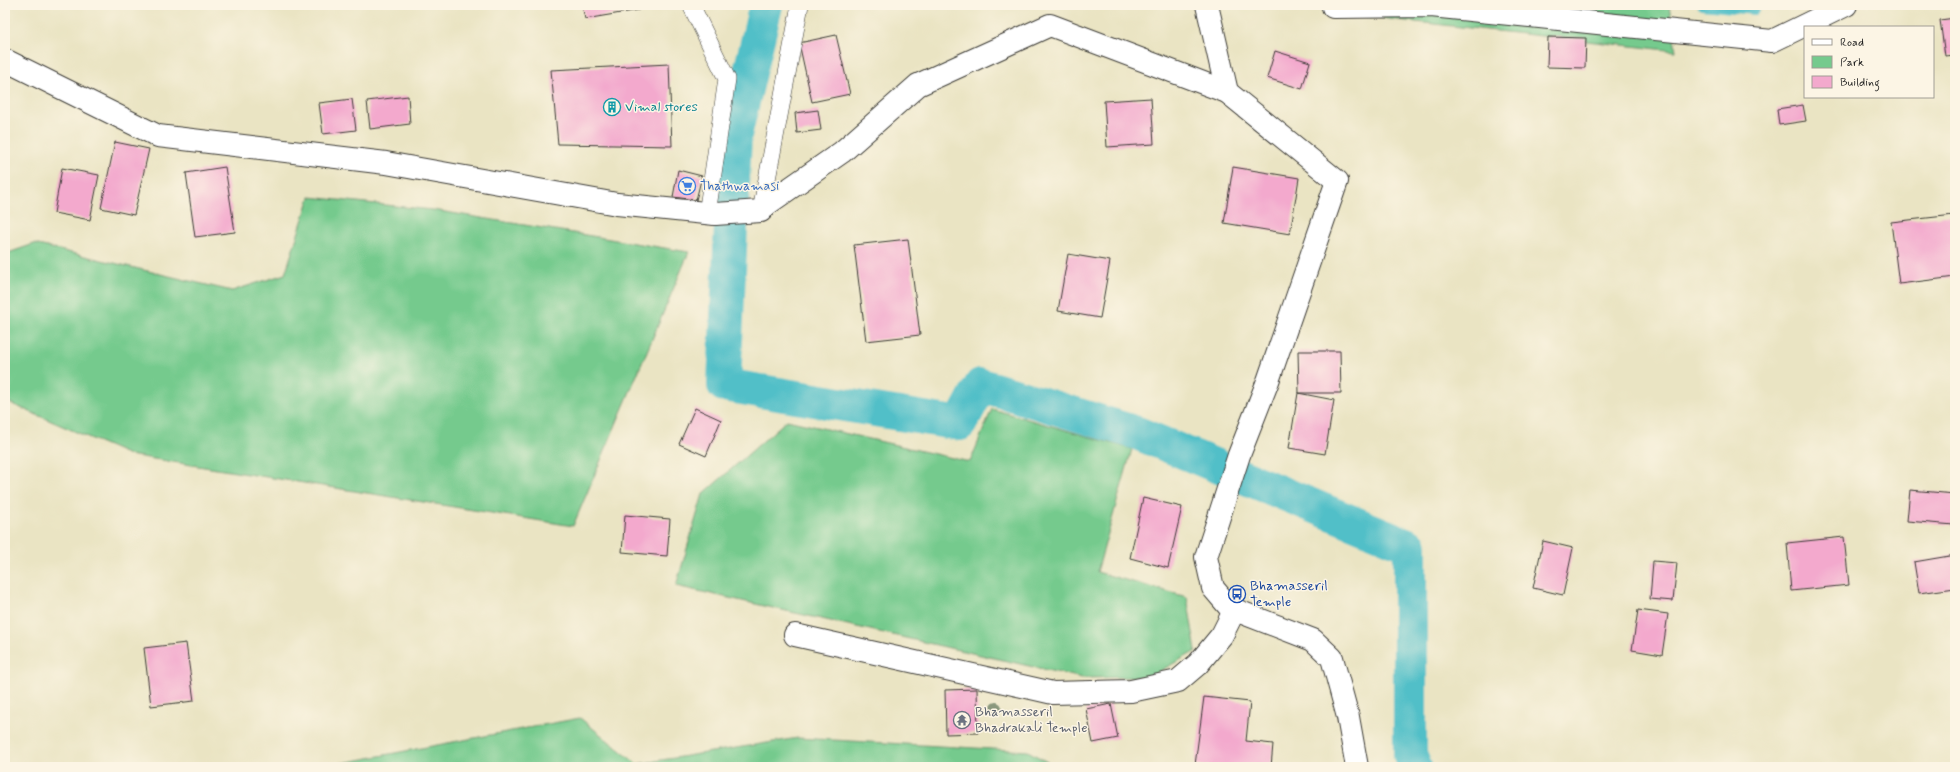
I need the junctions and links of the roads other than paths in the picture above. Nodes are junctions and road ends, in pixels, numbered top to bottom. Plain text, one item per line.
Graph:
1 (691, 5) edge
2 (800, 5) edge
3 (1207, 5) edge
4 (1846, 5) edge
5 (1333, 6) dead end
6 (5, 60) edge
7 (1227, 92) junction
8 (753, 211) junction
9 (711, 214) junction
10 (1235, 609) junction
11 (796, 636) dead end
12 (1356, 767) edge

1 - 9 lane
2 - 8 lane
3 - 7 street
4 - 5 street
6 - 9 street
7 - 8 street
7 - 10 street
8 - 9 street
10 - 11 street
10 - 12 street

